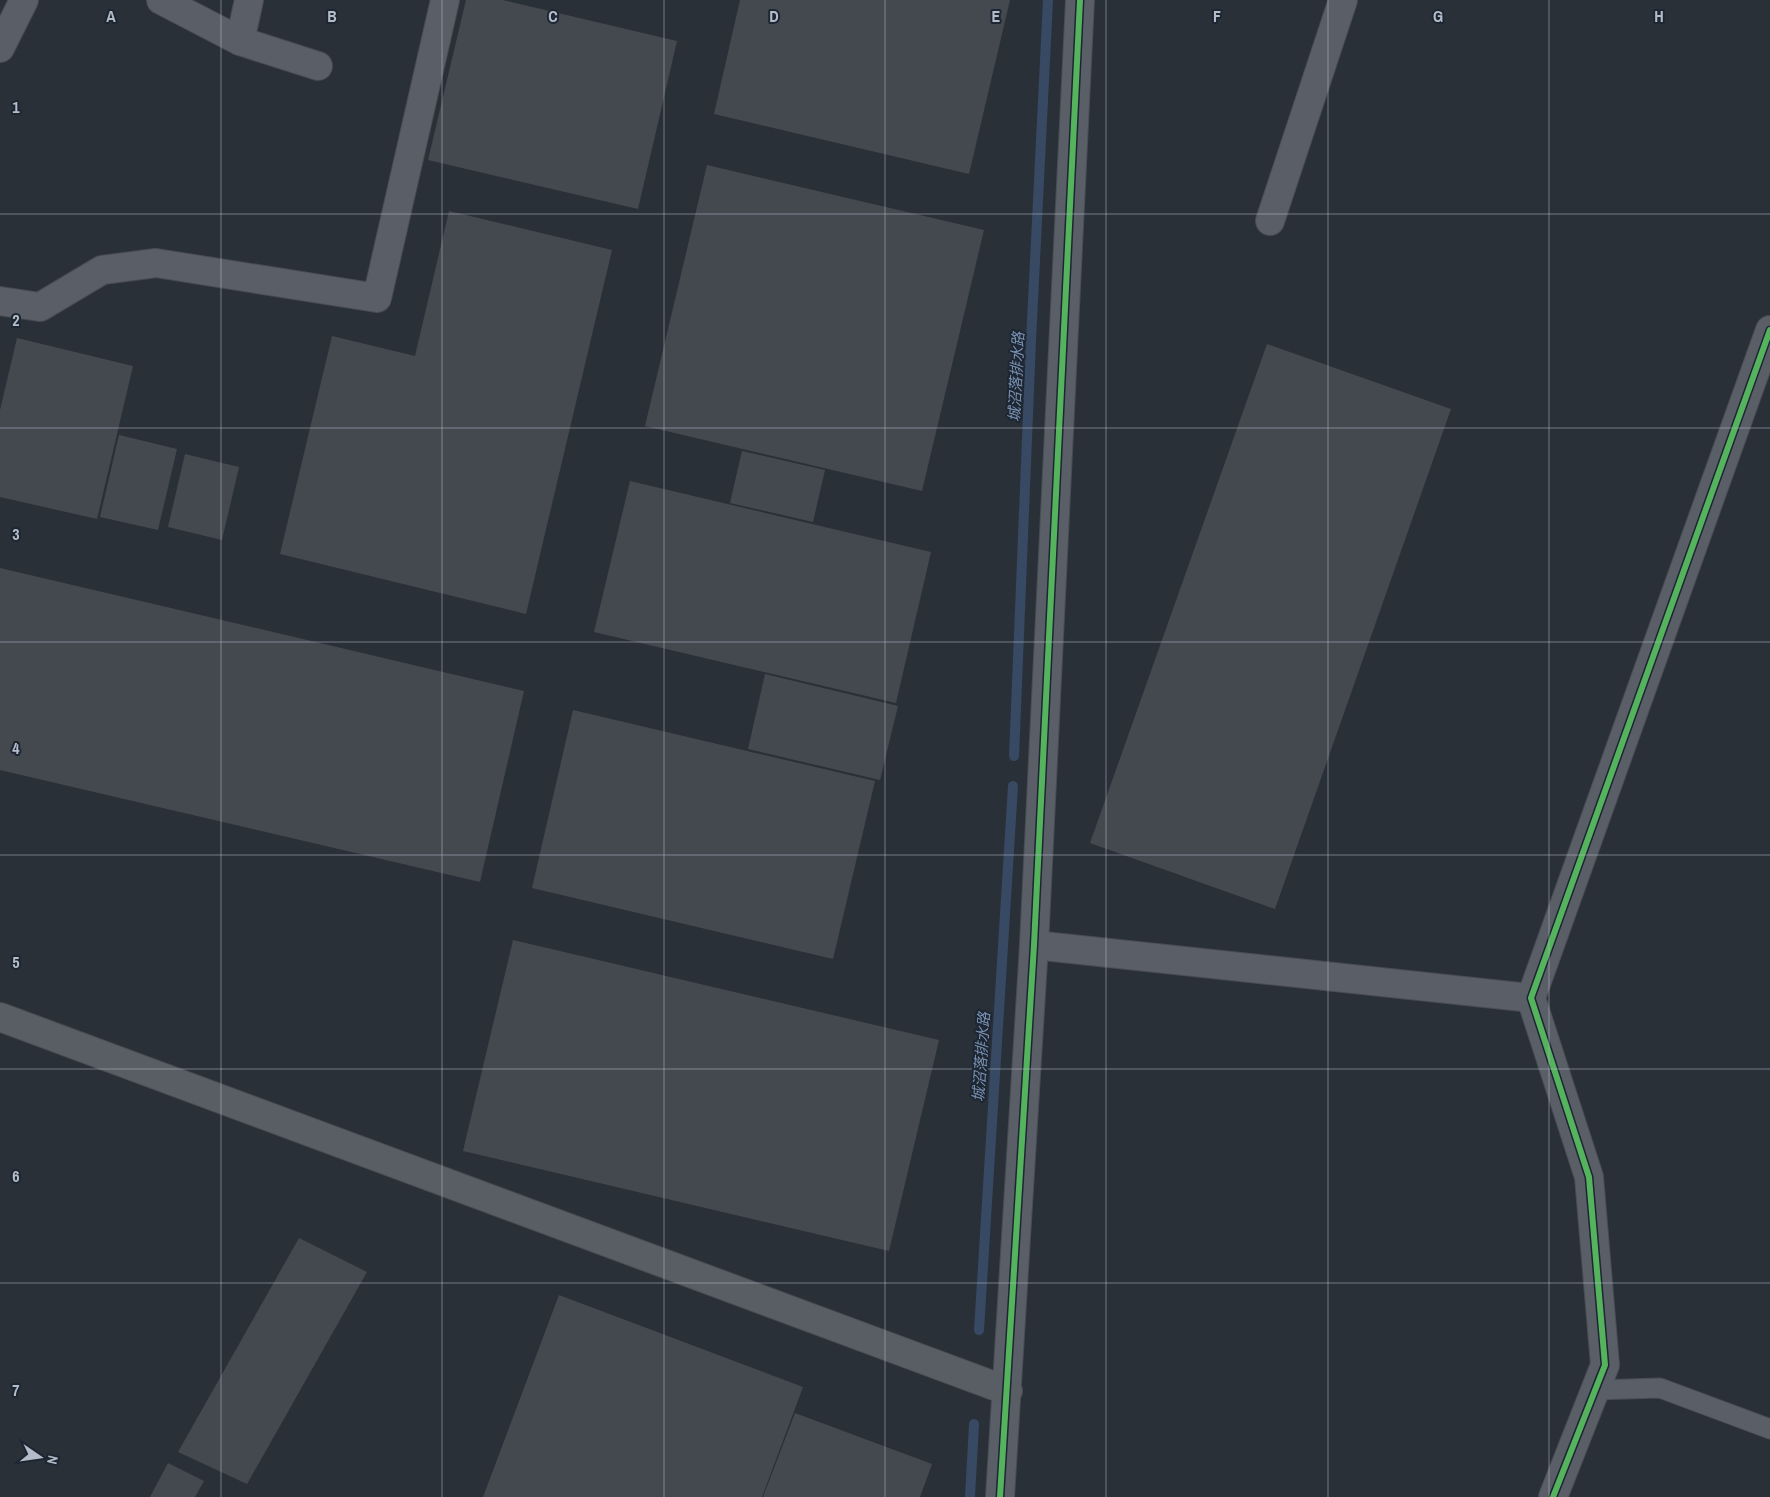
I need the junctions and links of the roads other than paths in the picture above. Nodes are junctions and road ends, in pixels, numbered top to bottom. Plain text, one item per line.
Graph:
1 (24, 0) edge
2 (161, 0) edge
3 (250, 0) edge
4 (445, 0) edge
5 (1080, 0) edge
6 (1343, 0) edge
7 (240, 41) junction
8 (0, 48) edge
9 (318, 66) dead end
10 (1270, 221) dead end
11 (0, 301) edge
12 (1770, 330) edge
13 (1761, 385) edge
14 (1034, 945) junction
15 (1531, 998) junction
16 (0, 1017) edge
17 (1595, 1390) junction
18 (1008, 1391) junction
19 (1770, 1429) edge
20 (1000, 1497) edge
21 (1553, 1497) edge

1 - 8 street
2 - 7 street
3 - 7 street
4 - 11 street
5 - 14 street
6 - 10 street
7 - 9 street
12 - 13 street
13 - 15 street
14 - 15 street
14 - 18 street
15 - 17 street
16 - 18 street
17 - 19 lane
17 - 21 street
18 - 20 street

